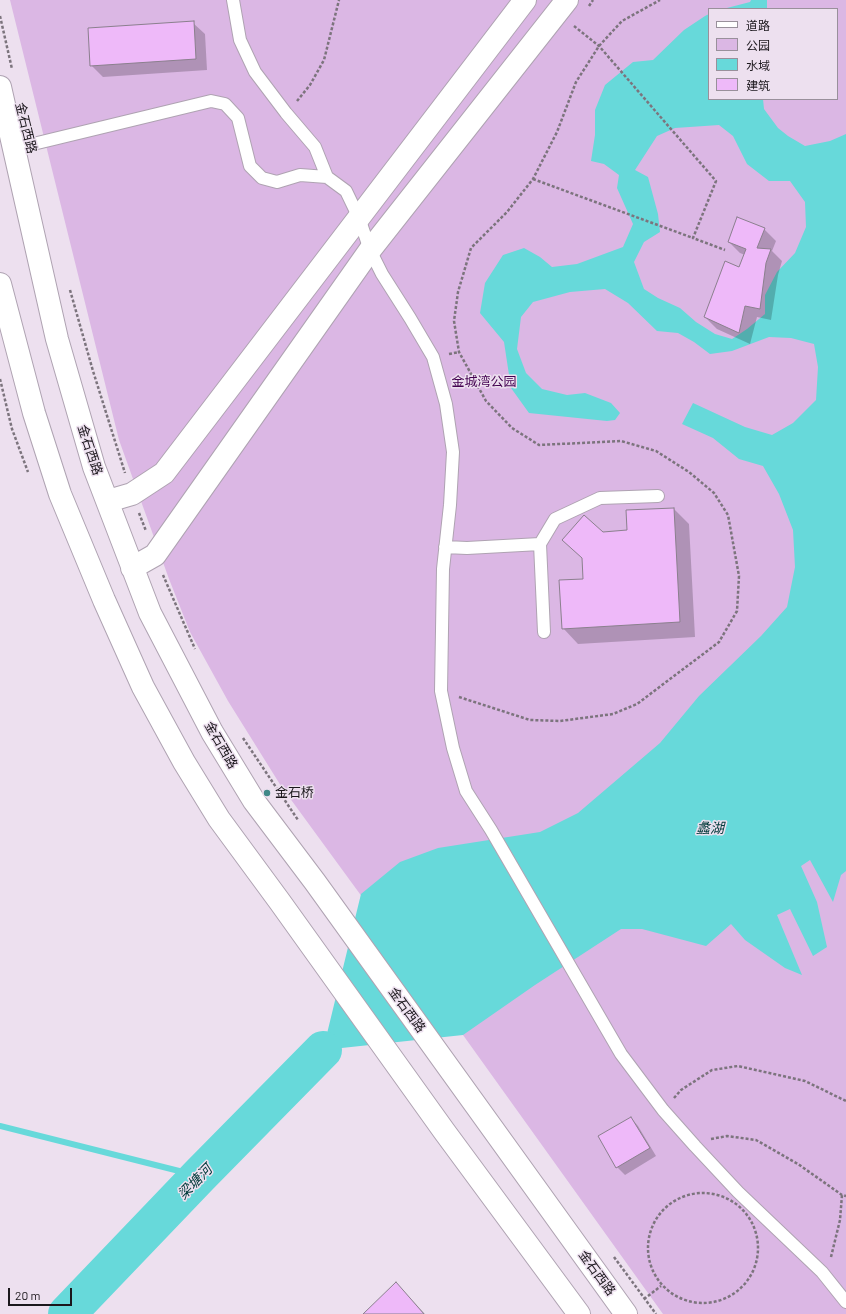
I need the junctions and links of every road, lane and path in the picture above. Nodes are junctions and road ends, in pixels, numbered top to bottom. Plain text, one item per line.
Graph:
1 (233, 0) edge
2 (340, 0) edge
3 (526, 0) edge
4 (593, 0) edge
5 (660, 0) edge
6 (576, 5) edge
7 (0, 16) edge
8 (578, 21) dead end
9 (599, 46) junction
10 (12, 69) dead end
11 (0, 87) edge
12 (286, 113) junction
13 (14, 150) junction
14 (327, 177) junction
15 (533, 179) junction
16 (359, 218) junction
17 (693, 238) junction
18 (370, 250) junction
19 (725, 250) dead end
20 (0, 284) edge
21 (70, 288) dead end
22 (132, 494) junction
23 (658, 496) dead end
24 (108, 501) junction
25 (540, 544) junction
26 (446, 547) junction
27 (155, 555) junction
28 (132, 568) junction
29 (544, 632) dead end
30 (198, 655) dead end
31 (441, 691) junction
32 (242, 736) dead end
33 (298, 820) dead end
34 (846, 1101) edge
35 (663, 1110) junction
36 (695, 1146) junction
37 (842, 1195) junction
38 (846, 1196) edge
39 (822, 1272) junction
40 (661, 1286) joint
41 (846, 1302) edge
42 (579, 1314) edge
43 (626, 1314) edge

1 - 12 lane
2 - 12 path
3 - 16 main road
4 - 6 path
5 - 9 path
6 - 18 main road
7 - 10 path
8 - 9 path
9 - 15 path
9 - 17 path
11 - 13 main road, 金石西路
12 - 14 lane
13 - 14 lane
13 - 24 main road, 金石西路
14 - 16 lane
15 - 17 path
15 - 31 path
16 - 18 lane
16 - 22 main road
17 - 19 path
18 - 26 lane
18 - 27 main road
20 - 42 main road
21 - 22 path, 金石西路
22 - 24 main road
22 - 27 path, 金石西路
23 - 25 lane
24 - 28 main road, 金石西路
25 - 26 lane
25 - 29 lane
26 - 31 lane
27 - 28 main road
27 - 30 path, 金石西路
28 - 43 main road, 金石西路
31 - 35 lane
32 - 33 path, 金石西路
34 - 35 path
35 - 36 lane
36 - 37 path
36 - 39 lane
37 - 38 path
37 - 39 path
39 - 41 lane
40 - 40 path

